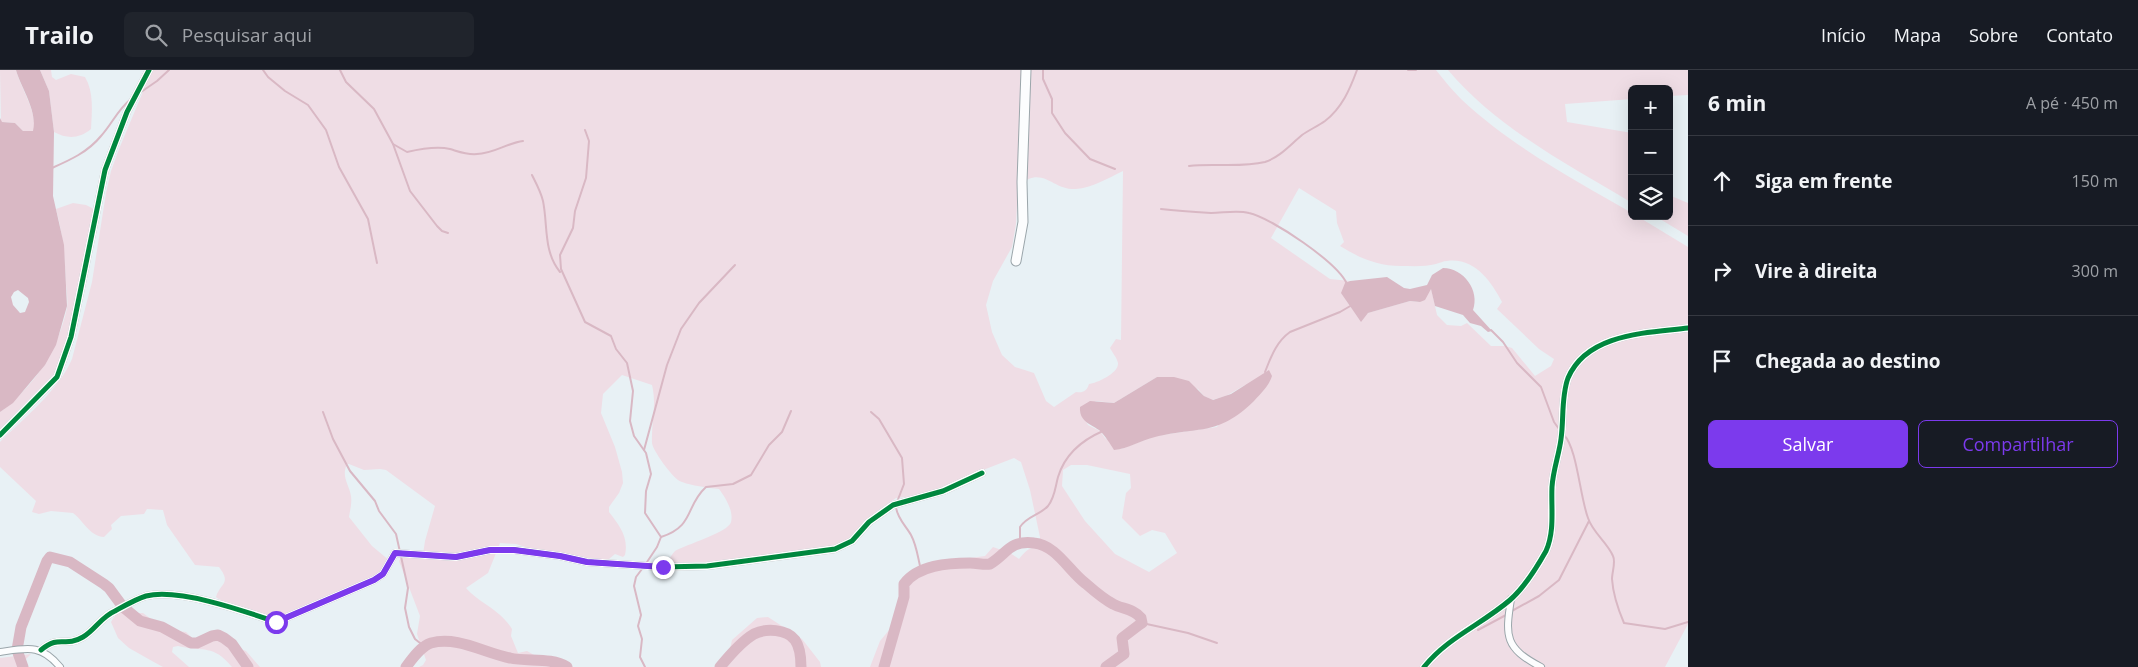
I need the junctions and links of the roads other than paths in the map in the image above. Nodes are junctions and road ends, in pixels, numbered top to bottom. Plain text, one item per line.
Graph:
1 (149, 70) edge
2 (1026, 70) edge
3 (1016, 261) dead end
4 (1688, 328) edge
5 (0, 435) edge
6 (982, 473) dead end
7 (1511, 599) junction
8 (41, 650) junction
9 (0, 652) edge
10 (60, 667) edge
11 (1424, 667) edge
12 (1541, 667) edge

1 - 5 street
2 - 3 street
4 - 7 street
6 - 8 street
7 - 11 street
7 - 12 street
8 - 9 street
8 - 10 street

